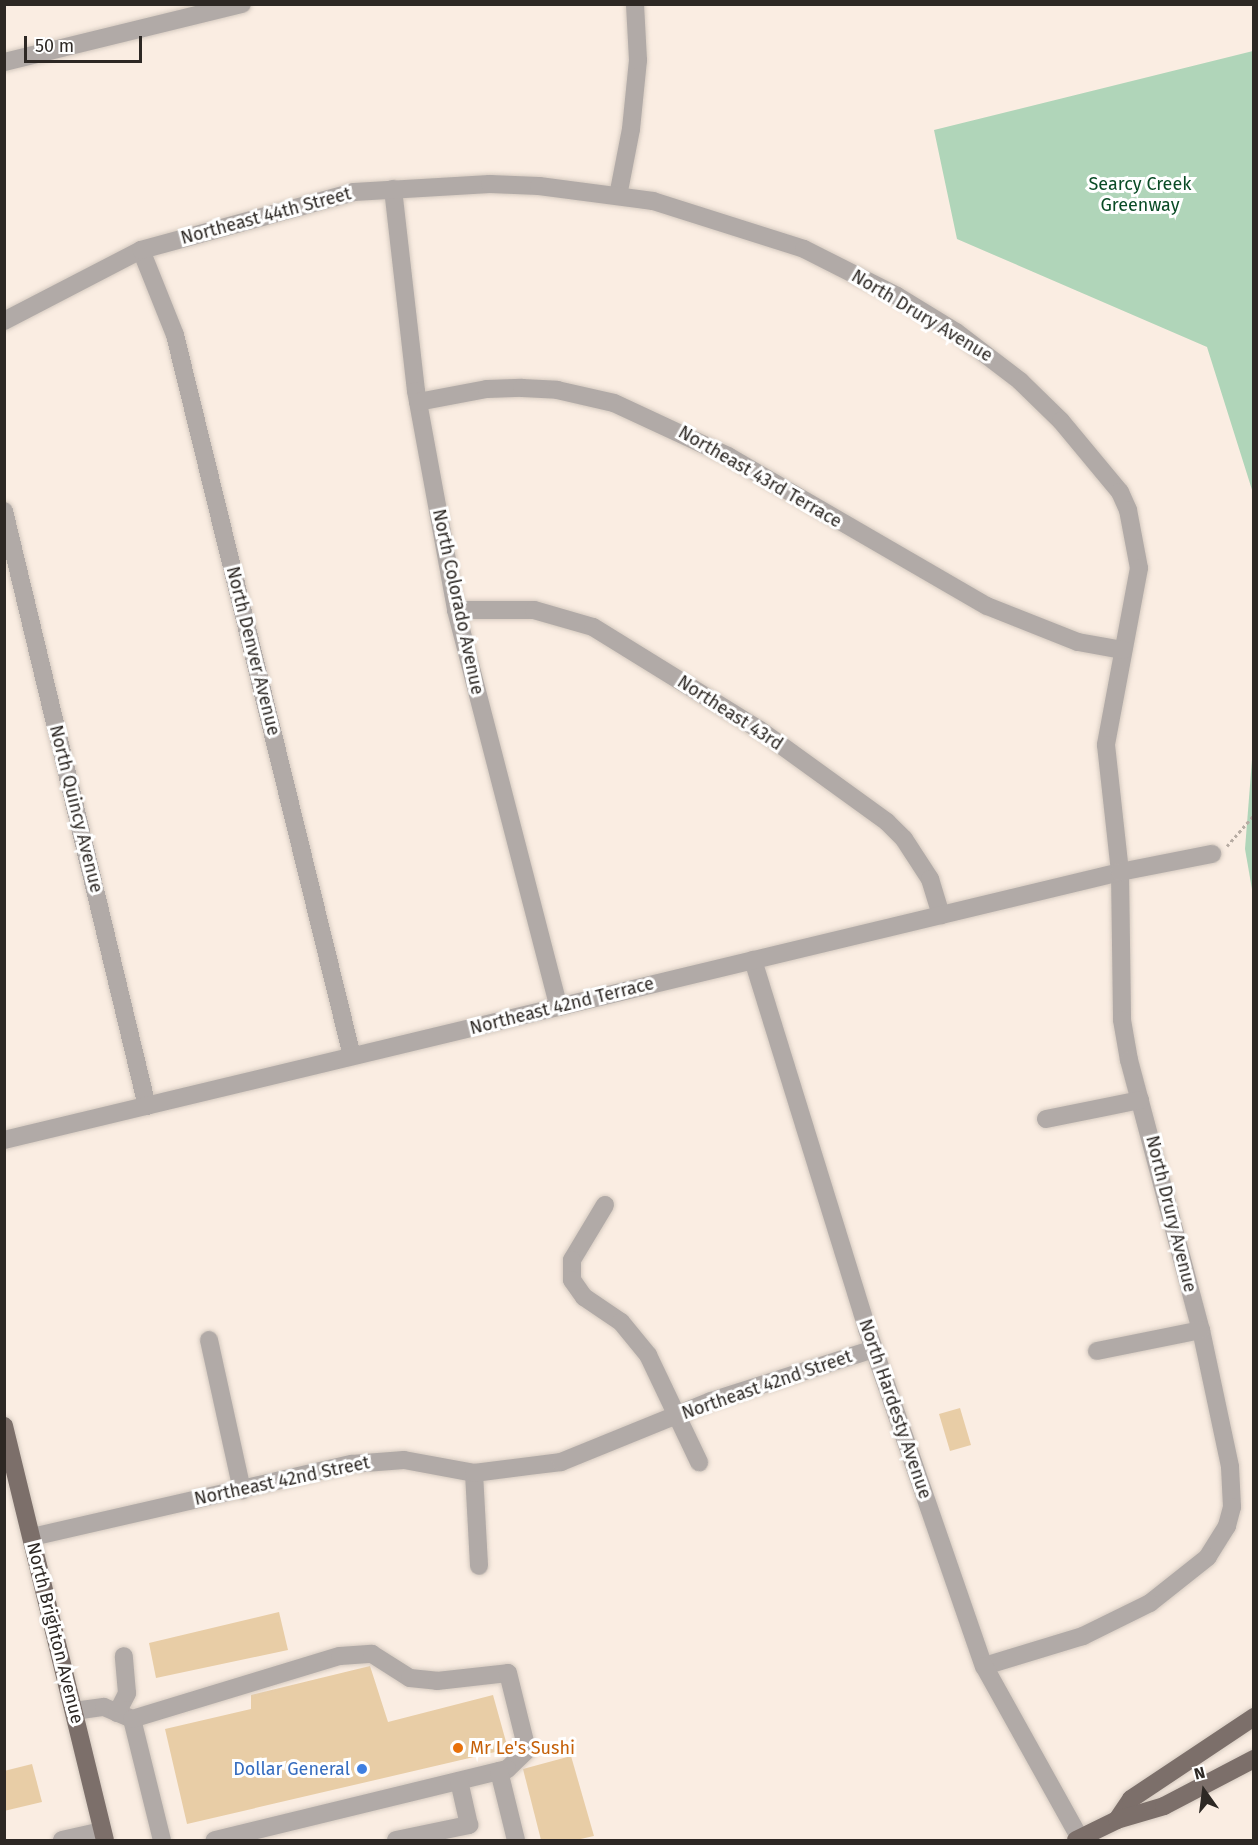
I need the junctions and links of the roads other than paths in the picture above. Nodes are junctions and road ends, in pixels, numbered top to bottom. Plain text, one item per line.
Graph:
1 (242, 4) edge
2 (635, 4) edge
3 (4, 62) edge
4 (393, 189) junction
5 (618, 196) junction
6 (141, 249) junction
7 (4, 321) edge
8 (418, 402) junction
9 (4, 511) edge
10 (456, 610) junction
11 (1123, 650) junction
12 (1212, 854) road end
13 (1120, 872) junction
14 (941, 915) junction
15 (753, 960) junction
16 (559, 1007) junction
17 (352, 1056) junction
18 (1140, 1100) junction
19 (147, 1106) junction
20 (1046, 1119) dead end
21 (4, 1140) edge
22 (605, 1205) dead end
23 (1201, 1330) junction
24 (209, 1340) dead end
25 (874, 1349) junction
26 (1097, 1351) dead end
27 (677, 1416) junction
28 (4, 1426) edge
29 (699, 1462) dead end
30 (474, 1473) junction
31 (242, 1490) junction
32 (32, 1537) junction
33 (479, 1566) dead end
34 (124, 1656) dead end
35 (984, 1666) junction
36 (74, 1711) junction
37 (125, 1716) junction
38 (1254, 1717) edge
39 (1254, 1759) edge
40 (499, 1771) junction
41 (459, 1781) junction
42 (1117, 1820) junction
43 (292, 1822) junction
44 (471, 1833) edge
45 (104, 1836) edge
46 (406, 1839) edge
47 (62, 1840) edge
48 (162, 1840) edge
49 (215, 1840) edge
50 (297, 1840) edge
51 (516, 1840) edge
52 (1079, 1840) edge

1 - 3 street
2 - 5 street
4 - 5 street, Northeast 44th Street
4 - 6 street, Northeast 44th Street
4 - 8 street, North Colorado Avenue
5 - 11 street, North Drury Avenue
6 - 7 street, Northeast 44th Street
6 - 17 street, North Denver Avenue
8 - 10 street, North Colorado Avenue
8 - 11 street, Northeast 43rd Terrace
9 - 19 street, North Quincy Avenue
10 - 14 street, Northeast 43rd
10 - 16 street, North Colorado Avenue
11 - 13 street, North Drury Avenue
12 - 13 street
13 - 14 street, Northeast 42nd Terrace
13 - 18 street, North Drury Avenue
14 - 15 street, Northeast 42nd Terrace
15 - 16 street, Northeast 42nd Terrace
15 - 25 street, North Hardesty Avenue
16 - 17 street, Northeast 42nd Terrace
17 - 19 street, Northeast 42nd Terrace
18 - 20 street
18 - 23 street, North Drury Avenue
19 - 21 street, Northeast 42nd Terrace
22 - 27 street
23 - 26 street
23 - 35 street, North Drury Avenue
24 - 31 street
25 - 27 street, Northeast 42nd Street
25 - 35 street, North Hardesty Avenue
27 - 29 street
27 - 30 street, Northeast 42nd Street
28 - 32 main road, North Brighton Avenue
30 - 31 street, Northeast 42nd Street
30 - 33 street
31 - 32 street, Northeast 42nd Street
32 - 36 main road, North Brighton Avenue
34 - 37 street
35 - 52 street, North Hardesty Avenue
36 - 37 street
36 - 45 main road, North Brighton Avenue
37 - 40 street
37 - 48 street
38 - 42 main road
39 - 42 main road
40 - 41 street
40 - 51 street
41 - 43 street
41 - 44 street
42 - 52 main road
43 - 49 street
43 - 50 street
44 - 46 street
45 - 47 street

